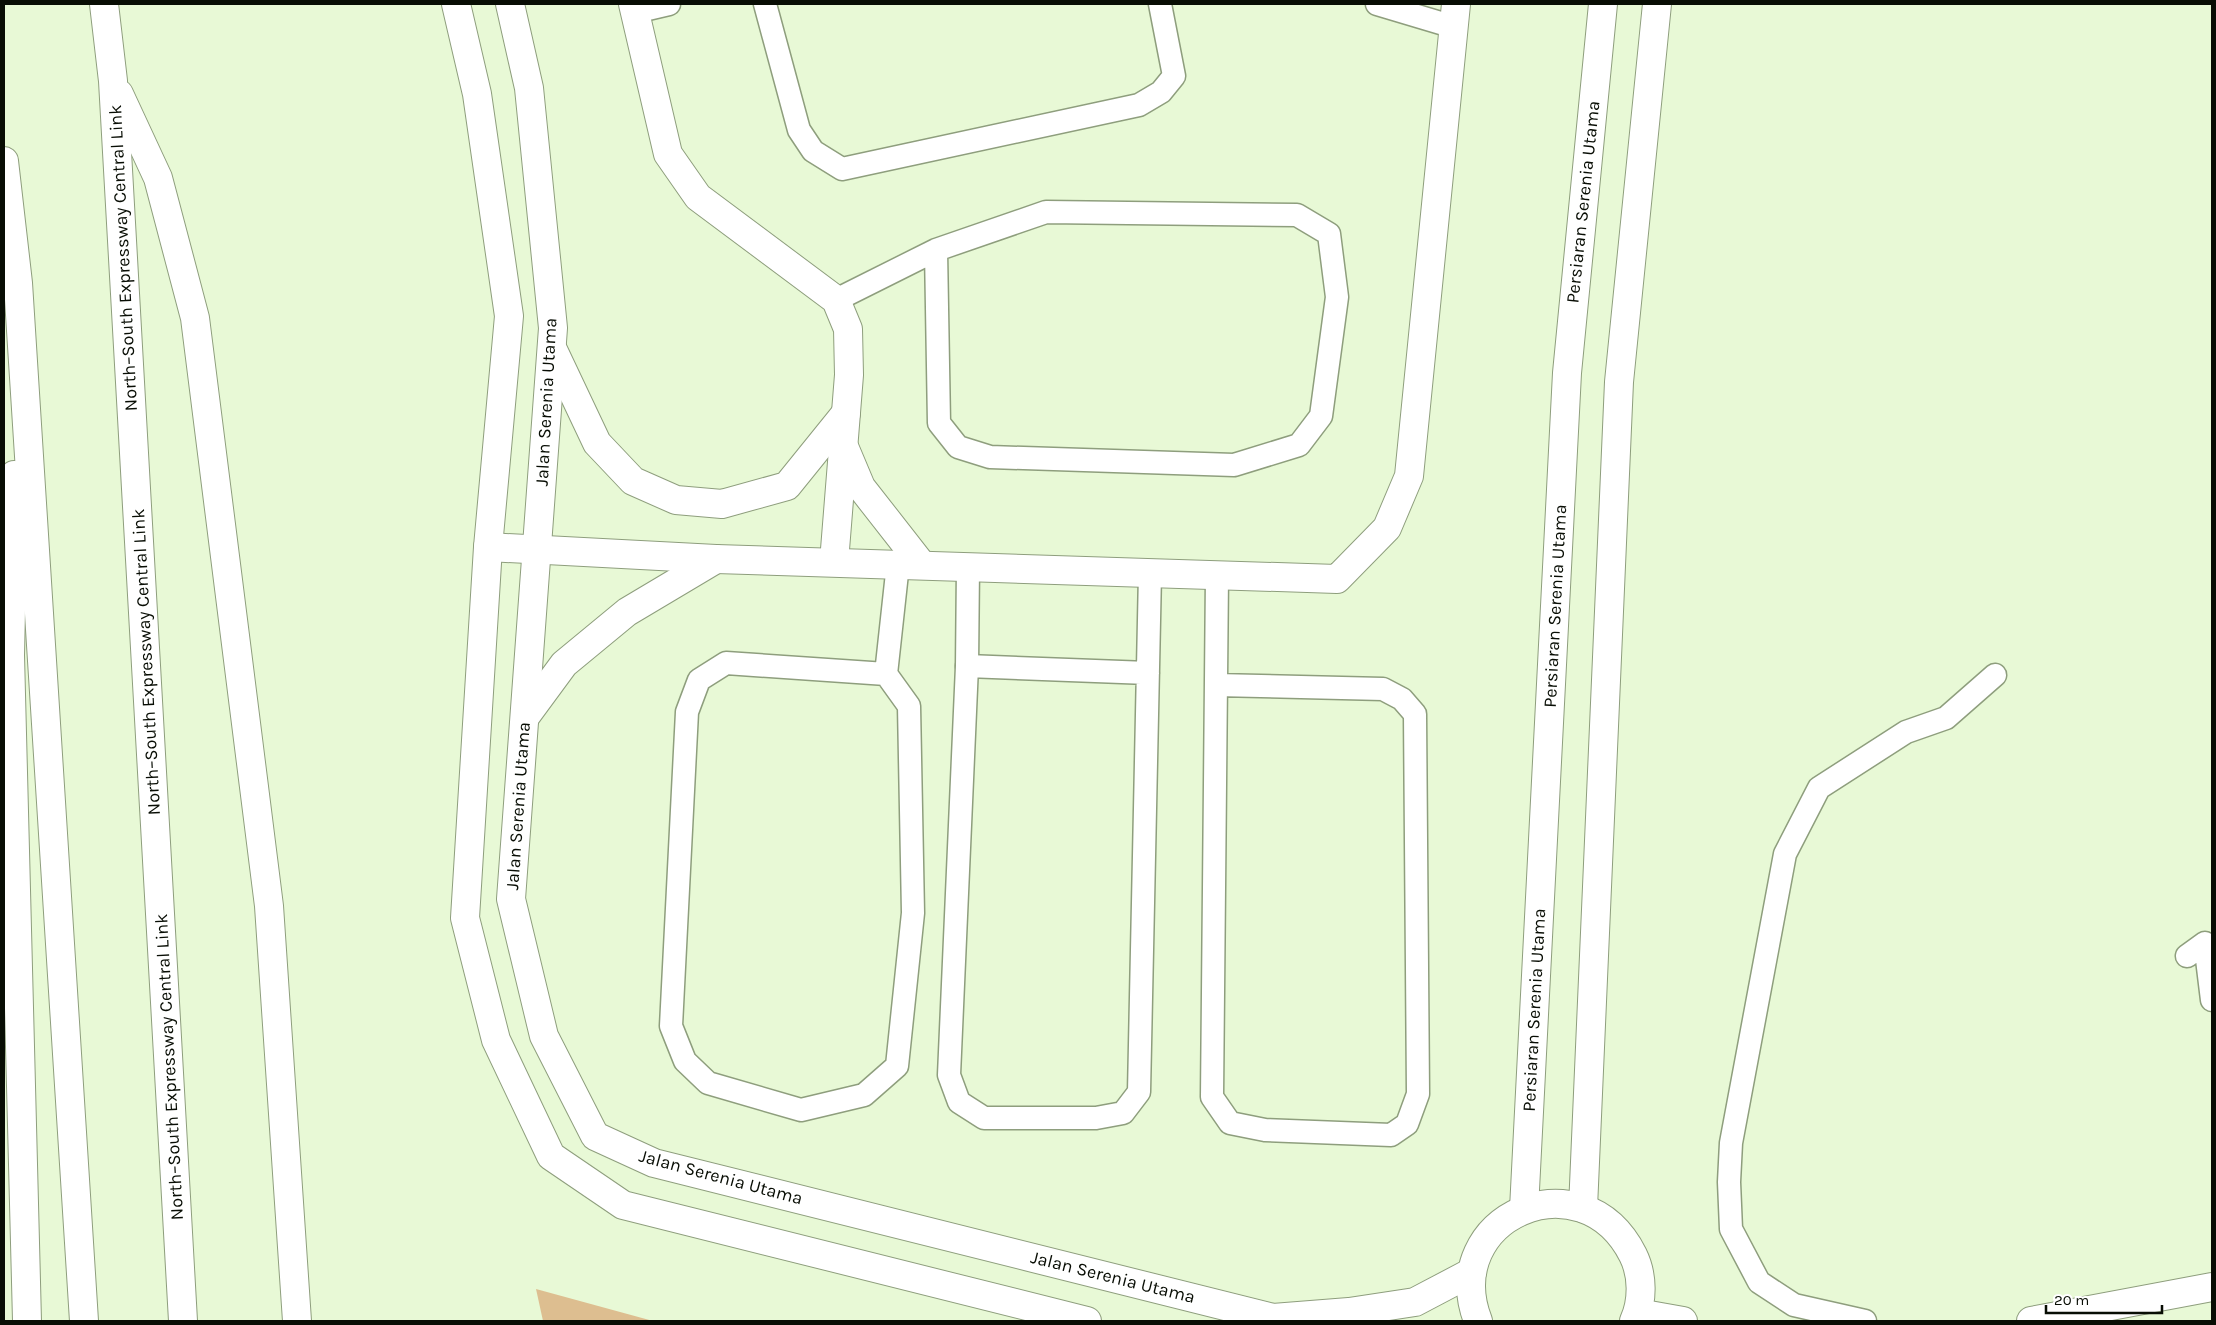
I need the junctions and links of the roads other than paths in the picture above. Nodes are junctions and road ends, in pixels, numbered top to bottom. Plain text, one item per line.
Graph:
1 (104, 4) edge
2 (456, 4) edge
3 (510, 4) edge
4 (669, 4) edge
5 (765, 4) edge
6 (1160, 4) edge
7 (1377, 4) edge
8 (1603, 4) edge
9 (1658, 4) edge
10 (634, 8) edge
11 (1455, 15) edge
12 (113, 81) junction
13 (4, 161) edge
14 (936, 250) junction
15 (18, 283) junction
16 (836, 300) junction
17 (552, 348) junction
18 (846, 413) junction
19 (843, 445) junction
20 (488, 547) junction
21 (538, 548) junction
22 (716, 559) junction
23 (834, 562) junction
24 (910, 564) junction
25 (968, 566) junction
26 (1150, 572) junction
27 (1217, 575) junction
28 (967, 666) junction
29 (1148, 673) junction
30 (886, 674) junction
31 (1995, 674) dead end
32 (1216, 685) junction
33 (525, 717) junction
34 (2188, 956) dead end
35 (2212, 1000) edge
36 (1583, 1208) junction
37 (1524, 1209) junction
38 (1472, 1272) junction
39 (2212, 1287) edge
40 (1636, 1317) edge
41 (27, 1321) edge
42 (84, 1321) edge
43 (183, 1321) edge
44 (297, 1321) edge
45 (1087, 1321) edge
46 (1478, 1321) edge
47 (1683, 1321) edge
48 (1865, 1321) edge
49 (2030, 1321) edge

1 - 12 main road, North–South Expressway Central Link
2 - 20 main road
3 - 17 main road, Jalan Serenia Utama
4 - 10 lane
5 - 6 lane
7 - 11 lane
8 - 37 main road, Persiaran Serenia Utama
9 - 36 main road
10 - 16 main road
11 - 27 main road
12 - 43 main road, North–South Expressway Central Link
12 - 44 main road
13 - 15 main road
14 - 14 lane
14 - 16 lane
15 - 41 main road
15 - 42 main road
16 - 18 main road
17 - 18 main road
17 - 21 main road, Jalan Serenia Utama
18 - 19 main road
19 - 23 main road
19 - 24 main road
20 - 21 main road
20 - 45 main road
21 - 22 main road
21 - 33 main road, Jalan Serenia Utama
22 - 23 main road
22 - 33 main road
23 - 24 main road
24 - 25 main road
24 - 30 lane
25 - 26 main road
25 - 28 lane
26 - 27 main road
26 - 29 lane
27 - 32 lane
28 - 29 lane
28 - 29 lane
30 - 30 lane
31 - 48 lane
32 - 32 lane
33 - 38 main road, Jalan Serenia Utama
34 - 35 lane
36 - 37 main road
36 - 40 main road
37 - 38 main road
38 - 46 main road
39 - 49 main road
40 - 47 main road

